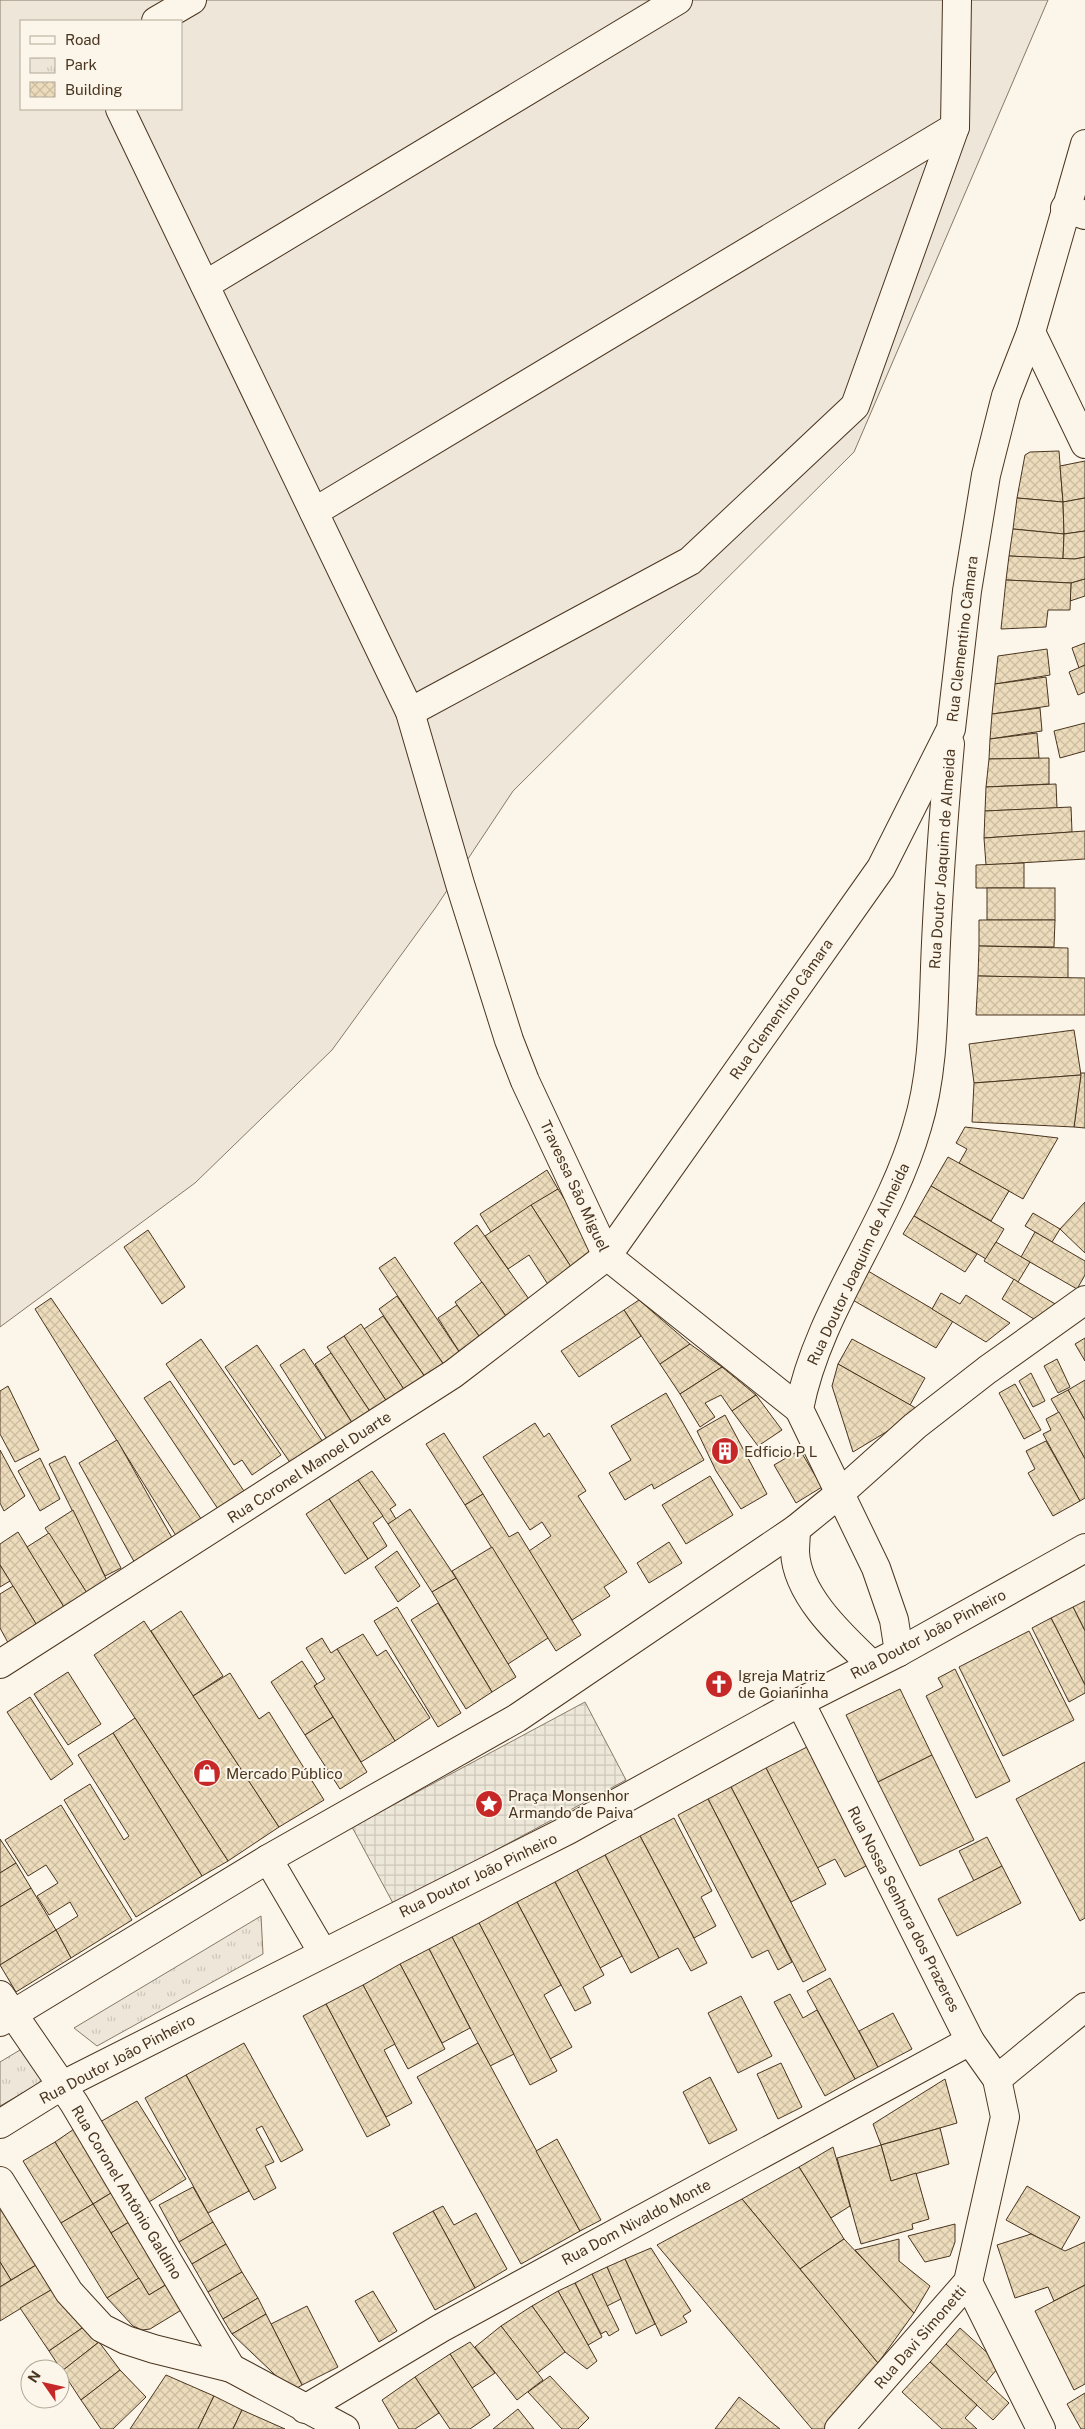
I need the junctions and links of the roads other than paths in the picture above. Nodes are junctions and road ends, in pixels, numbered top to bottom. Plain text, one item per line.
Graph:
1 (192, 0) edge
2 (678, 0) edge
3 (957, 0) edge
4 (158, 20) edge
5 (120, 110) edge
6 (955, 127) junction
7 (1085, 144) edge
8 (1075, 212) edge
9 (205, 285) junction
10 (1031, 332) junction
11 (1085, 444) edge
12 (314, 512) junction
13 (410, 712) junction
14 (951, 728) junction
15 (608, 1256) junction
16 (1085, 1300) edge
17 (799, 1409) junction
18 (839, 1494) junction
19 (796, 1529) junction
20 (1085, 1548) edge
21 (899, 1652) junction
22 (0, 1664) edge
23 (872, 1665) junction
24 (800, 1702) junction
25 (268, 1859) junction
26 (323, 1953) junction
27 (1085, 2007) edge
28 (4, 2010) edge
29 (970, 2041) junction
30 (997, 2079) junction
31 (61, 2086) junction
32 (1005, 2116) joint
33 (0, 2124) edge
34 (0, 2181) edge
35 (968, 2282) junction
36 (231, 2368) junction
37 (305, 2409) junction
38 (345, 2429) edge
39 (839, 2429) edge
40 (1041, 2429) edge

1 - 4 street
2 - 9 street
3 - 6 street
5 - 9 street, Travessa São Miguel
6 - 12 street
6 - 13 street
7 - 8 street, Rua Clementino Câmara
8 - 10 street, Rua Clementino Câmara
9 - 12 street, Travessa São Miguel
10 - 11 street
10 - 14 street, Rua Clementino Câmara
12 - 13 street, Travessa São Miguel
13 - 15 street, Travessa São Miguel
14 - 15 street, Rua Clementino Câmara
14 - 17 street, Rua Doutor Joaquim de Almeida
15 - 17 street, Travessa São Miguel
15 - 22 street, Rua Coronel Manoel Duarte
16 - 18 street
17 - 18 street
18 - 19 street
18 - 21 street
19 - 23 street
19 - 25 street
20 - 21 street, Rua Doutor João Pinheiro
21 - 23 street, Rua Doutor João Pinheiro
23 - 24 street, Rua Doutor João Pinheiro
24 - 26 street, Rua Doutor João Pinheiro
24 - 29 street, Rua Nossa Senhora dos Prazeres
25 - 26 street
25 - 28 street
26 - 31 street, Rua Doutor João Pinheiro
27 - 30 street
28 - 31 street, Rua Coronel Antônio Galdino
29 - 30 street, Rua Nossa Senhora dos Prazeres
29 - 37 street, Rua Dom Nivaldo Monte
30 - 32 street, Rua Nossa Senhora dos Prazeres
31 - 33 street, Rua Doutor João Pinheiro
31 - 36 street, Rua Coronel Antônio Galdino
32 - 35 street, Rua Davi Simonetti
34 - 36 street
35 - 39 street, Rua Davi Simonetti
35 - 40 street
36 - 37 street
37 - 38 street

